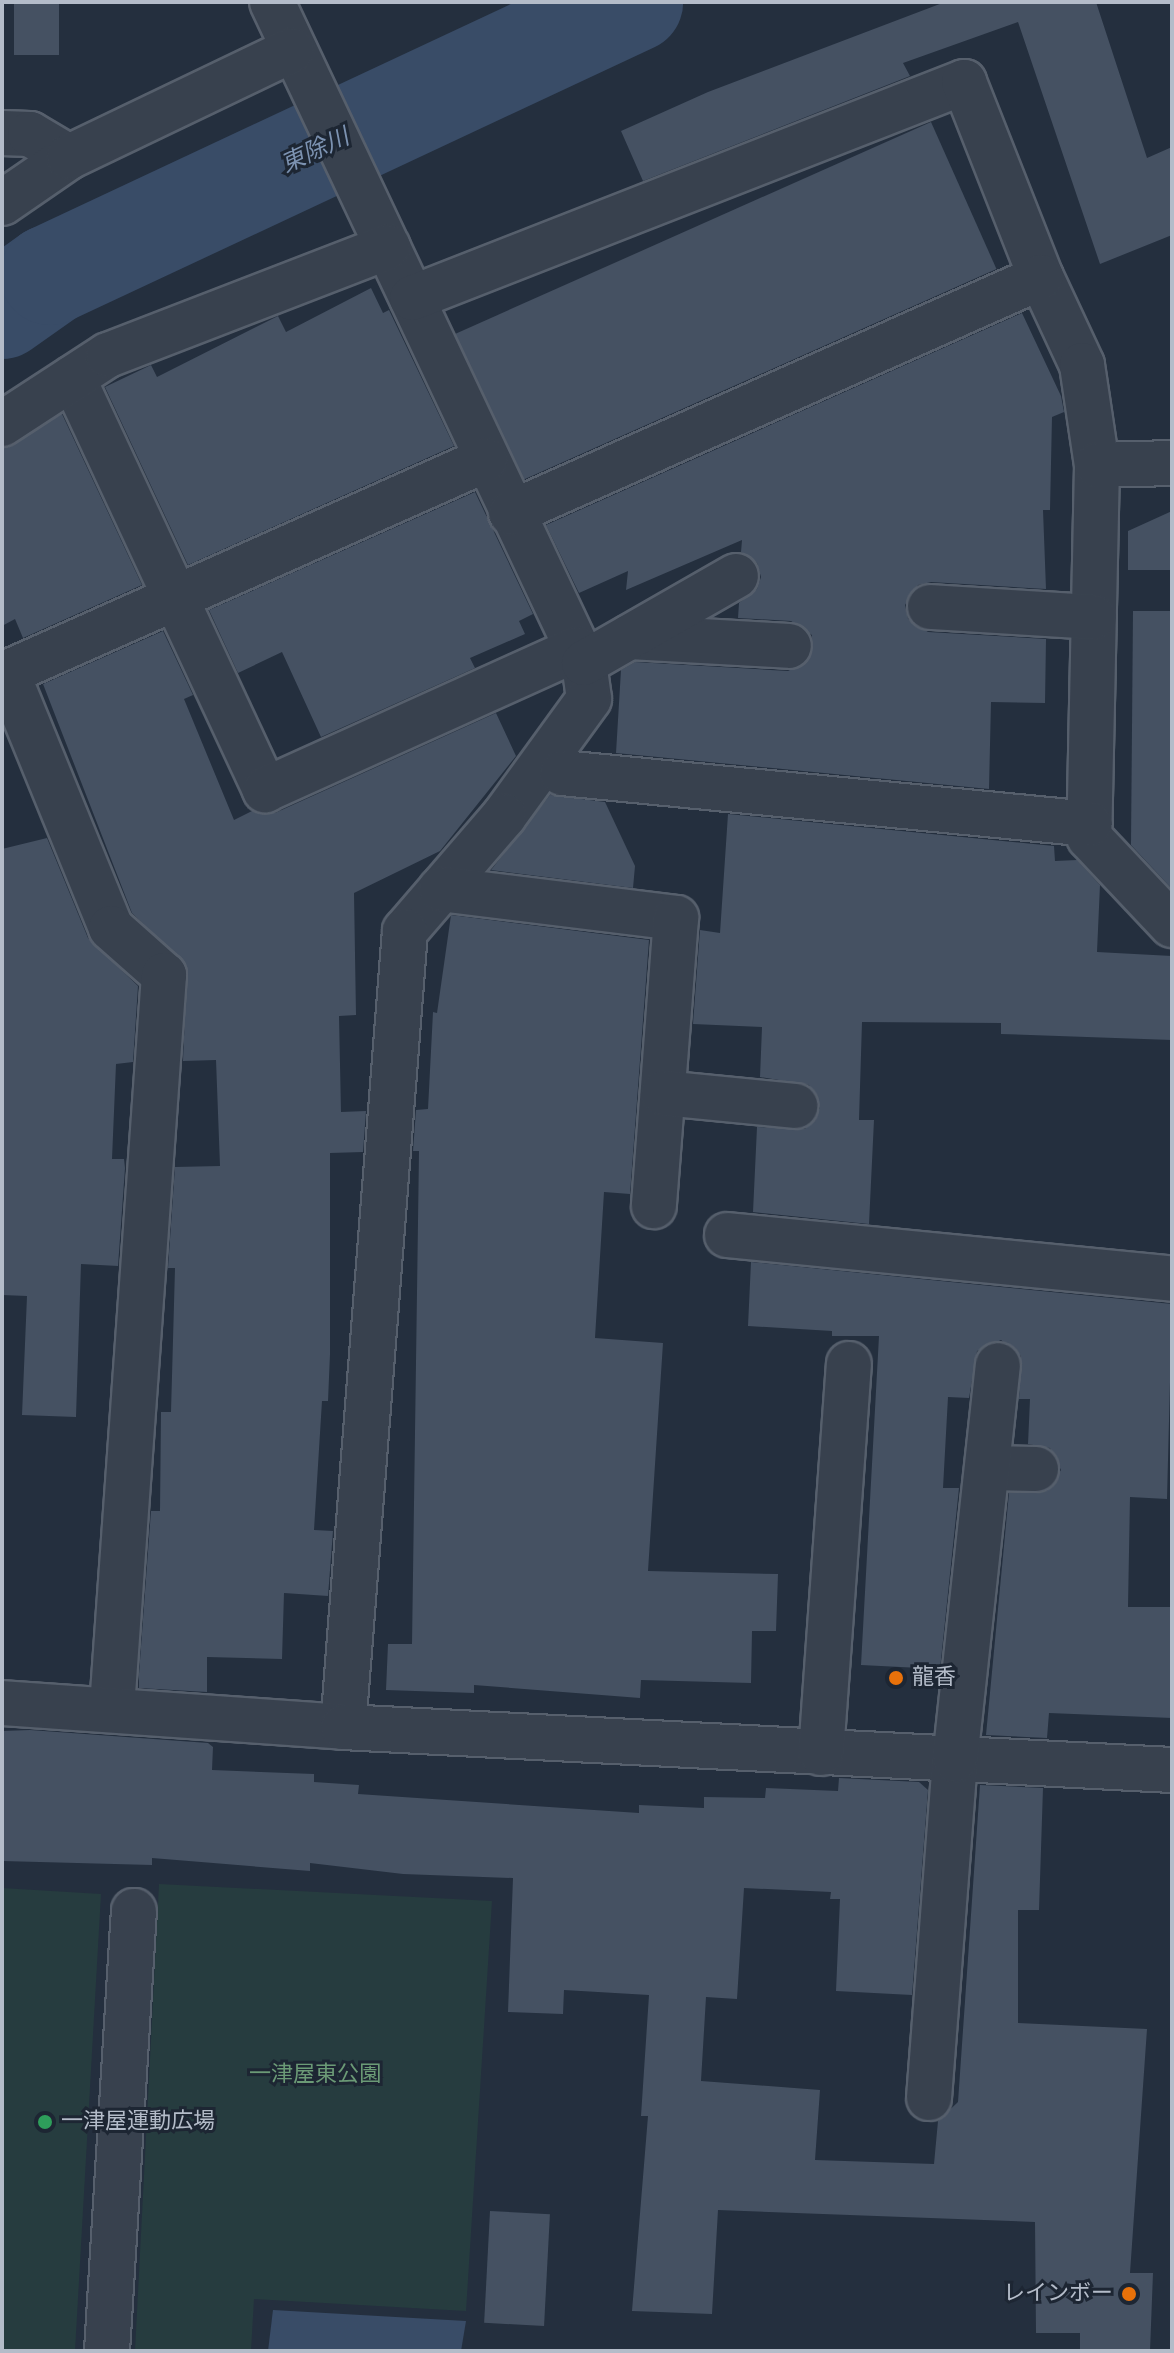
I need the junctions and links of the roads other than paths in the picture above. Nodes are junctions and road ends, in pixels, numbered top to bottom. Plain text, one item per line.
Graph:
1 (272, 2) edge
2 (292, 50) junction
3 (2, 133) edge
4 (69, 157) junction
5 (2, 203) edge
6 (383, 237) junction
7 (1041, 277) junction
8 (412, 298) junction
9 (73, 378) junction
10 (2, 424) edge
11 (485, 460) junction
12 (1172, 463) edge
13 (1097, 465) junction
14 (511, 513) junction
15 (736, 576) dead end
16 (173, 598) junction
17 (930, 607) dead end
18 (1094, 617) junction
19 (630, 637) junction
20 (789, 646) dead end
21 (581, 656) junction
22 (4, 674) edge
23 (562, 773) dead end
24 (1090, 824) junction
25 (441, 889) junction
26 (1172, 925) edge
27 (663, 1093) junction
28 (795, 1106) dead end
29 (654, 1206) dead end
30 (727, 1235) dead end
31 (1172, 1279) edge
32 (849, 1364) dead end
33 (998, 1365) dead end
34 (988, 1468) junction
35 (1036, 1469) dead end
36 (2, 1703) edge
37 (112, 1708) junction
38 (343, 1727) junction
39 (821, 1753) junction
40 (955, 1760) junction
41 (1172, 1770) edge
42 (134, 1911) dead end
43 (929, 2098) dead end
44 (107, 2351) edge

1 - 2 street
2 - 4 street
2 - 6 street
3 - 4 street
4 - 5 street
6 - 8 street
6 - 9 street
7 - 8 street
7 - 13 street
7 - 14 street
8 - 11 street
9 - 10 street
9 - 16 street
11 - 14 street
11 - 16 street
12 - 13 street
13 - 18 street
14 - 21 street
15 - 19 street
16 - 21 street
16 - 22 street
17 - 18 street
18 - 24 street
19 - 20 street
19 - 21 street
21 - 25 street
22 - 37 street
23 - 24 street
24 - 26 street
25 - 27 street
25 - 38 street
27 - 28 street
27 - 29 street
30 - 31 street
32 - 39 street
33 - 34 street
34 - 35 street
34 - 40 street
36 - 37 street
37 - 38 street
38 - 39 street
39 - 40 street
40 - 41 street
40 - 43 street
42 - 44 street

